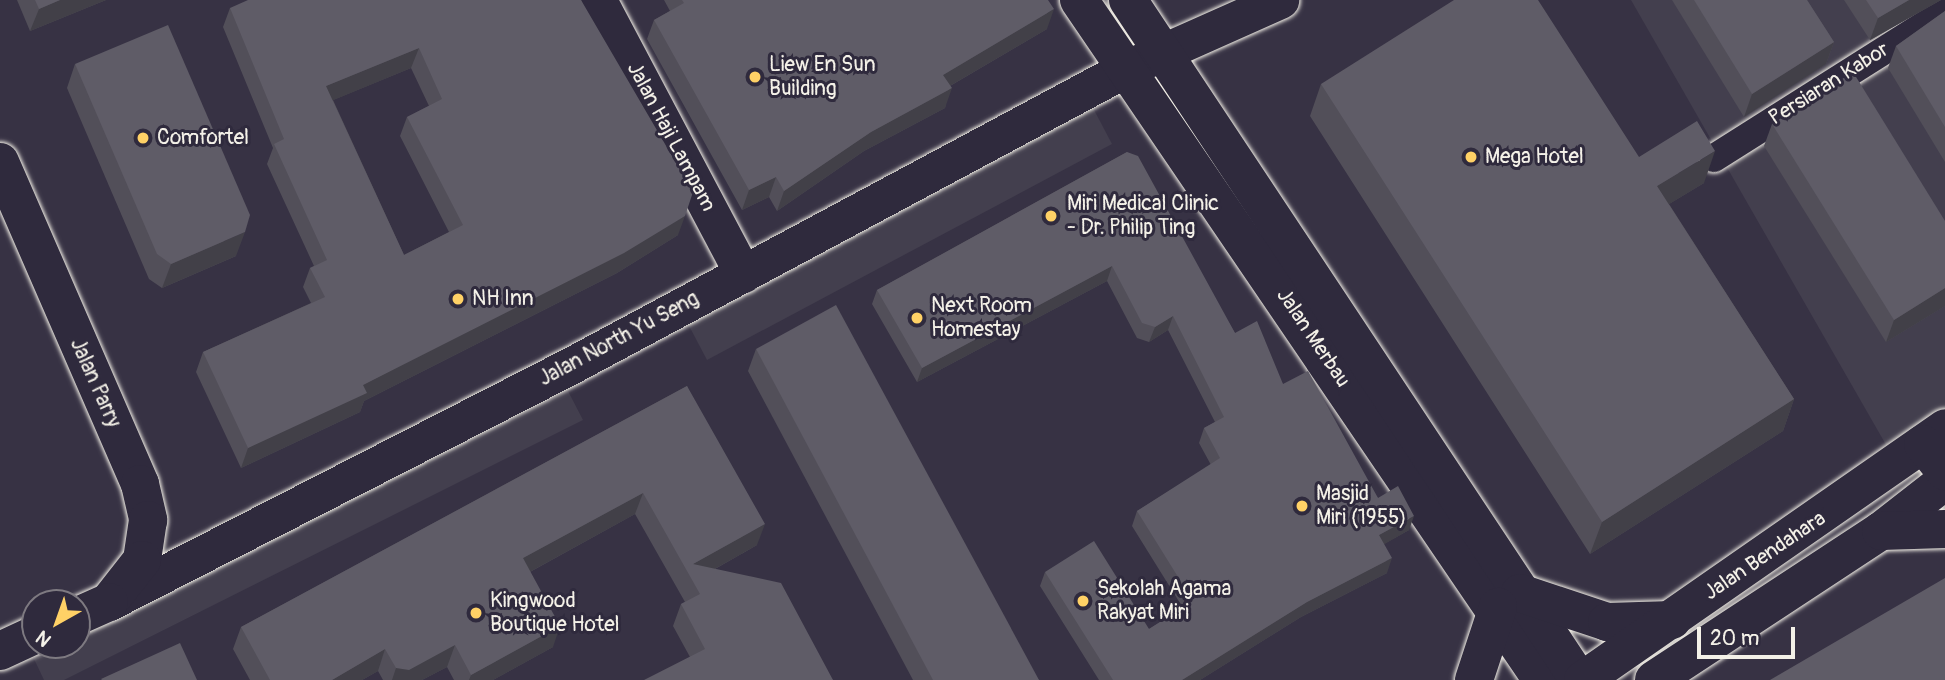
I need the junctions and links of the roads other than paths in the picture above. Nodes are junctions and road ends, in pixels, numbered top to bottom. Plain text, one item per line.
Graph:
1 (598, 0) edge
2 (1079, 0) edge
3 (1128, 0) edge
4 (1280, 0) edge
5 (1945, 12) edge
6 (1164, 54) junction
7 (1125, 69) junction
8 (1714, 158) edge
9 (0, 162) edge
10 (743, 274) junction
11 (1938, 447) edge
12 (1945, 481) edge
13 (1945, 529) edge
14 (1881, 531) junction
15 (1509, 600) junction
16 (93, 609) edge
17 (1672, 621) junction
18 (21, 641) edge
19 (0, 651) edge
20 (1474, 680) edge
21 (1542, 680) edge
22 (1581, 680) edge
23 (1654, 680) edge

1 - 10 street, Jalan Haji Lampam
2 - 7 street, Jalan Merbau
3 - 6 street, Jalan Merbau
4 - 6 street, Jalan North Yu Seng
5 - 8 street, Persiaran Kabor
6 - 7 street, Jalan North Yu Seng
6 - 15 street, Jalan Merbau
7 - 10 street, Jalan North Yu Seng
7 - 15 street, Jalan Merbau
9 - 16 street, Jalan Parry
10 - 16 street, Jalan North Yu Seng
11 - 17 street, Jalan Bendahara
12 - 14 street, Jalan Bendahara
13 - 14 street
14 - 23 street, Jalan Bendahara
15 - 17 street
15 - 20 street
15 - 21 street, Jalan Merbau
15 - 22 street, Jalan Merbau
17 - 22 street, Jalan Bendahara
18 - 19 street

